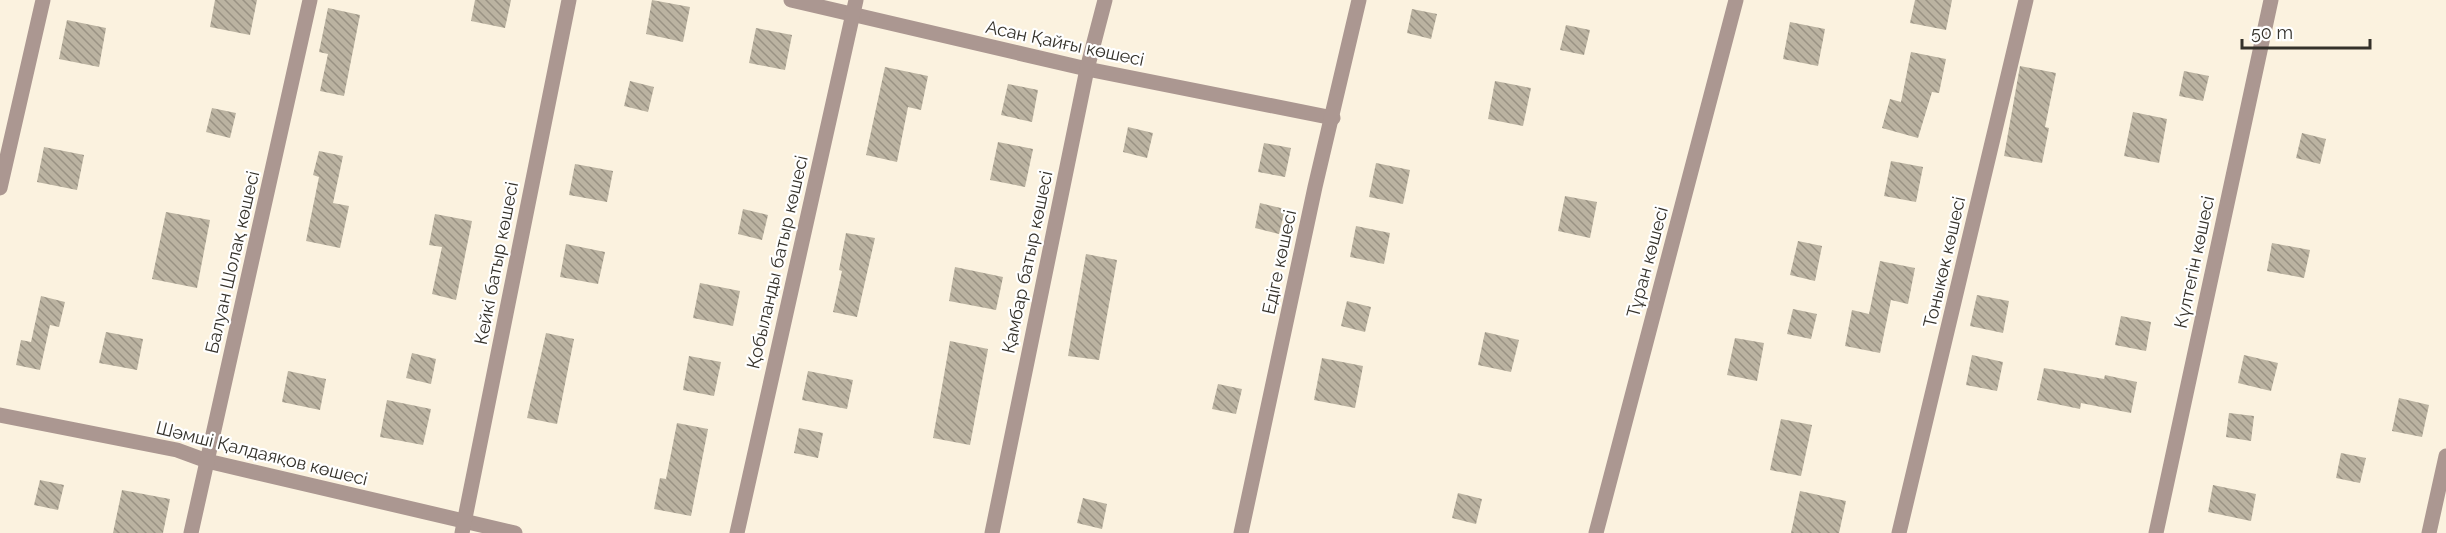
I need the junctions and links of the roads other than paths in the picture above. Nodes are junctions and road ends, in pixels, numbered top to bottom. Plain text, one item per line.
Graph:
1 (43, 0) edge
2 (310, 0) edge
3 (569, 0) edge
4 (791, 0) edge
5 (1105, 0) edge
6 (1359, 0) edge
7 (1736, 0) edge
8 (2026, 0) edge
9 (2271, 0) edge
10 (855, 8) edge
11 (1087, 69) junction
12 (1333, 118) junction
13 (0, 188) edge
14 (0, 415) edge
15 (2446, 456) edge
16 (207, 461) junction
17 (463, 527) edge
18 (190, 533) edge
19 (514, 533) edge
20 (736, 533) edge
21 (992, 533) edge
22 (1241, 533) edge
23 (1596, 533) edge
24 (1899, 533) edge
25 (2156, 533) edge
26 (2429, 533) edge

1 - 13 street
2 - 16 street, Балуан Шолақ көшесі
3 - 17 street, Кейкі батыр көшесі
4 - 10 street, Асан Қайғы көшесі
5 - 11 street, Қамбар батыр көшесі
6 - 12 street, Едіге көшесі
7 - 23 street, Тұран көшесі
8 - 24 street, Тоныкөк көшесі
9 - 25 street, Күлтегін көшесі
10 - 11 street, Асан Қайғы көшесі
10 - 20 street, Қобыланды батыр көшесі
11 - 12 street, Асан Қайғы көшесі
11 - 21 street, Қамбар батыр көшесі
12 - 22 street, Едіге көшесі
14 - 16 street, Шәмші Қалдаяқов көшесі
15 - 26 street
16 - 17 street, Шәмші Қалдаяқов көшесі
16 - 18 street, Балуан Шолақ көшесі
17 - 19 street, Шәмші Қалдаяқов көшесі

